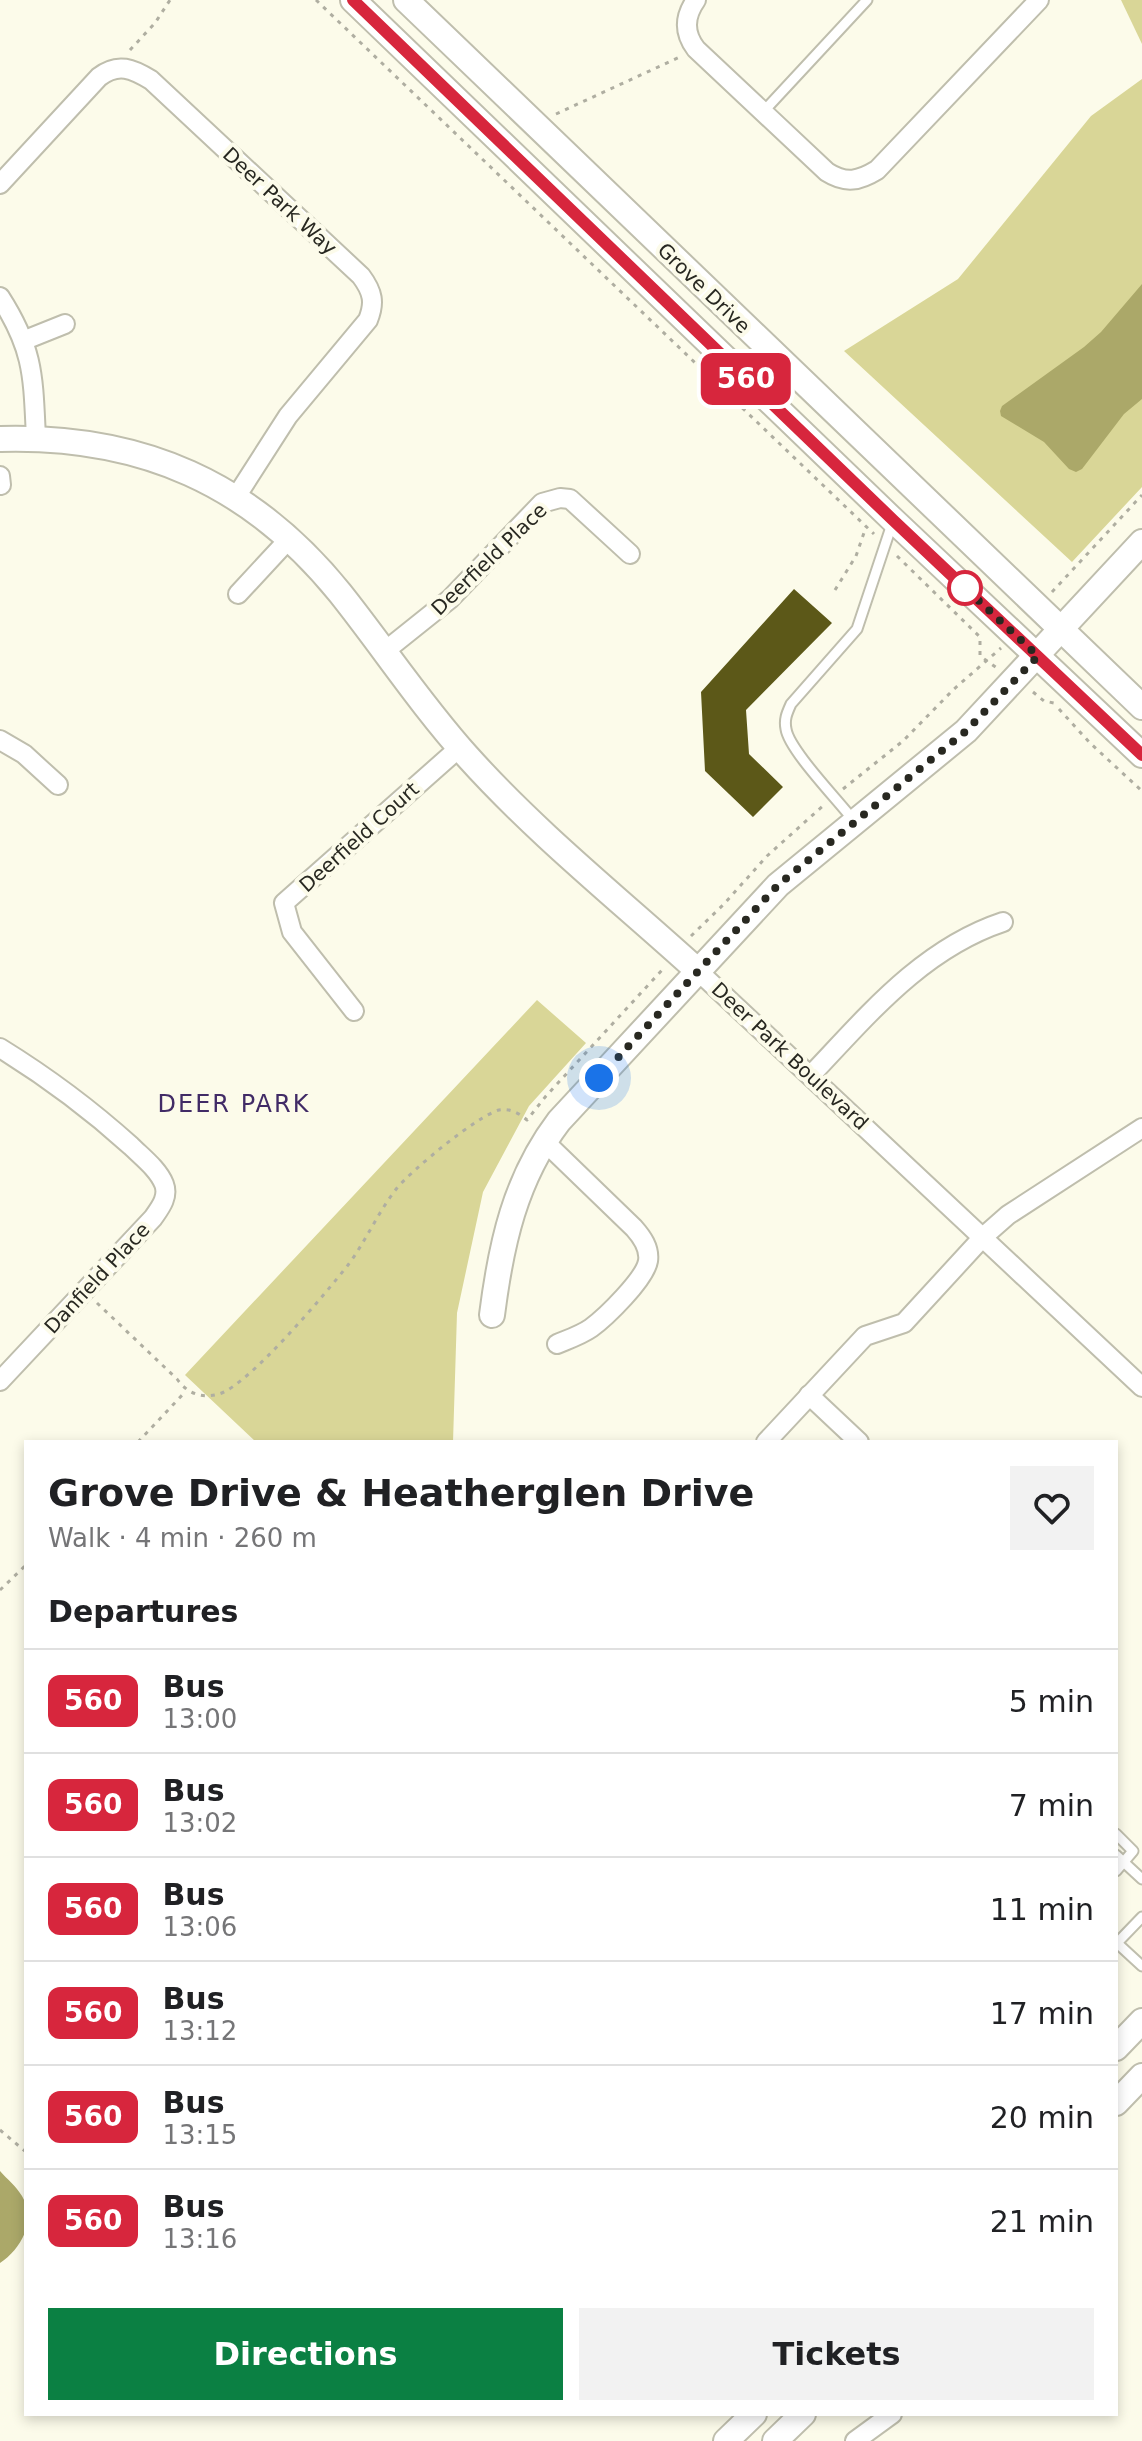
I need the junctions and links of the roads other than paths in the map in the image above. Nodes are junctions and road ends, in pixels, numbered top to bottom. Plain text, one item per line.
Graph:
1 (353, 0) edge
2 (406, 0) edge
3 (696, 0) edge
4 (867, 0) edge
5 (1039, 0) edge
6 (763, 112) junction
7 (0, 184) edge
8 (0, 297) edge
9 (65, 324) dead end
10 (25, 340) junction
11 (36, 438) junction
12 (0, 439) edge
13 (0, 476) edge
14 (1, 485) edge
15 (236, 497) junction
16 (893, 520) junction
17 (289, 539) junction
18 (1142, 542) edge
19 (630, 554) dead end
20 (238, 594) dead end
21 (1060, 631) junction
22 (385, 651) junction
23 (1038, 656) junction
24 (1142, 707) edge
25 (0, 740) edge
26 (459, 748) junction
27 (1142, 755) edge
28 (58, 785) dead end
29 (854, 821) junction
30 (1003, 922) dead end
31 (698, 971) junction
32 (354, 1011) dead end
33 (0, 1048) edge
34 (811, 1075) junction
35 (1142, 1128) edge
36 (544, 1141) junction
37 (983, 1237) junction
38 (492, 1315) dead end
39 (557, 1344) dead end
40 (0, 1381) edge
41 (1142, 1387) edge
42 (809, 1395) junction
43 (768, 1440) edge
44 (857, 1440) edge
45 (1118, 1836) edge
46 (1120, 1858) edge
47 (1142, 1879) edge
48 (1142, 1917) edge
49 (1118, 1942) edge
50 (1118, 1944) edge
51 (1142, 1966) edge
52 (1142, 2021) edge
53 (1118, 2046) edge
54 (1142, 2076) edge
55 (1118, 2101) edge
56 (752, 2416) edge
57 (801, 2416) edge
58 (889, 2416) edge
59 (726, 2441) edge
60 (775, 2441) edge
61 (855, 2441) edge

1 - 16 main road, Grove Drive
2 - 21 main road, Grove Drive
3 - 6 street
4 - 6 lane
5 - 6 street
7 - 15 street, Deer Park Way
8 - 10 street
9 - 10 street
10 - 11 street
11 - 12 main road, Deer Park Boulevard
11 - 15 main road, Deer Park Boulevard
13 - 14 street
15 - 17 main road, Deer Park Boulevard
16 - 23 main road, Grove Drive
16 - 29 lane
17 - 20 street
17 - 22 main road, Deer Park Boulevard
18 - 21 main road
19 - 22 street, Deerfield Place
21 - 23 main road
21 - 24 main road, Grove Drive
22 - 26 main road, Deer Park Boulevard
23 - 27 main road, Grove Drive
23 - 29 main road
25 - 28 street
26 - 31 main road, Deer Park Boulevard
26 - 32 street, Deerfield Court
29 - 31 main road
30 - 34 street
31 - 34 street, Deer Park Boulevard
31 - 36 main road
33 - 40 street, Danfield Place
34 - 37 street, Deer Park Boulevard
35 - 37 street
36 - 38 main road
36 - 39 street
37 - 41 street, Deer Park Boulevard
37 - 42 street
42 - 43 street
42 - 44 street
45 - 46 lane
46 - 47 lane
48 - 49 lane
50 - 51 lane
52 - 53 main road
54 - 55 main road
56 - 59 main road
57 - 60 main road
58 - 61 street

